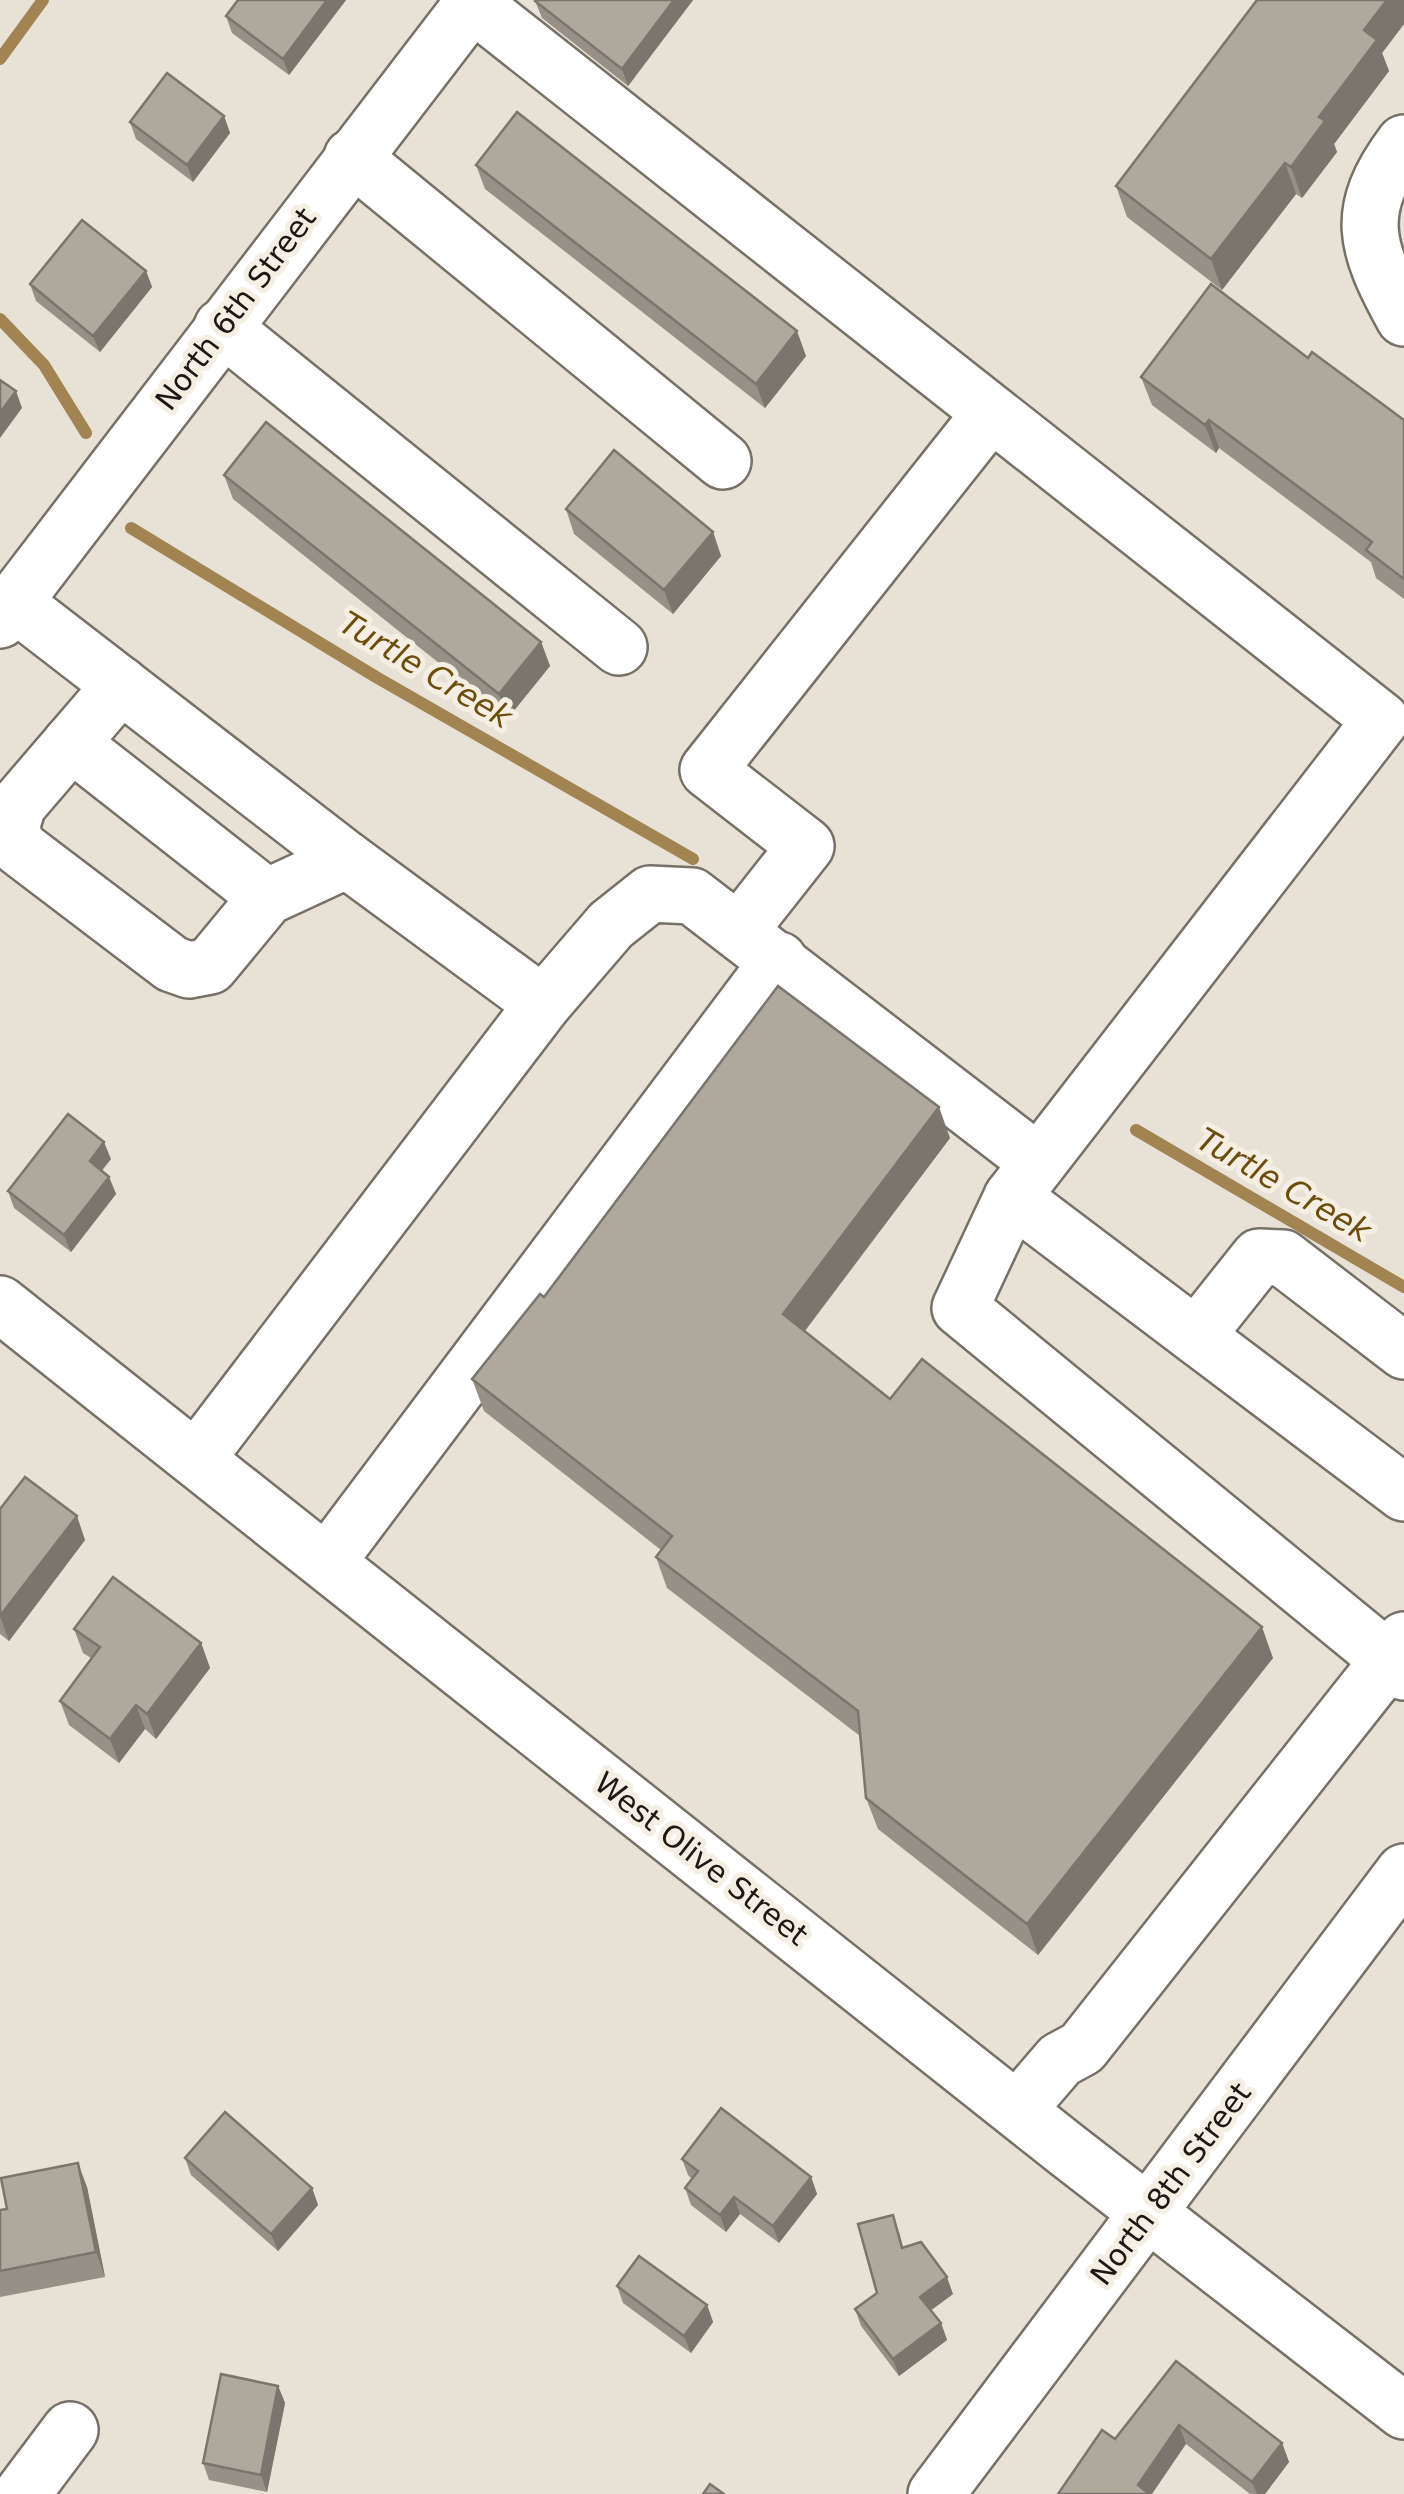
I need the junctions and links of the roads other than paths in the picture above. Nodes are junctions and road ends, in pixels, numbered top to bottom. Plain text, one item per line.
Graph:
1 (458, 6) edge
2 (1404, 143) edge
3 (352, 157) junction
4 (1404, 318) edge
5 (222, 328) junction
6 (990, 414) junction
7 (723, 462) dead end
8 (7, 611) edge
9 (619, 646) dead end
10 (121, 685) junction
11 (71, 743) junction
12 (347, 860) junction
13 (267, 896) junction
14 (759, 946) junction
15 (543, 1004) junction
16 (1025, 1179) junction
17 (0, 1304) edge
18 (1196, 1336) junction
19 (1404, 1350) edge
20 (197, 1458) junction
21 (1404, 1493) edge
22 (326, 1562) junction
23 (1399, 1657) edge
24 (1404, 1872) edge
25 (1016, 2110) junction
26 (1148, 2214) junction
27 (1404, 2411) edge
28 (70, 2430) dead end
29 (22, 2494) edge
30 (936, 2494) edge

1 - 3 main road, North 6th Street
1 - 6 main road
2 - 4 main road
3 - 5 main road, North 6th Street
3 - 7 main road
5 - 8 main road, North 6th Street
5 - 9 main road
6 - 14 main road
6 - 16 main road
8 - 10 main road
10 - 11 main road
10 - 12 main road
11 - 13 main road
11 - 13 main road
12 - 13 main road
12 - 15 main road
14 - 15 main road
14 - 16 main road
14 - 22 main road
15 - 20 main road
16 - 18 main road
16 - 23 main road
17 - 20 main road, West Olive Street
18 - 19 main road
18 - 21 main road
20 - 22 main road, West Olive Street
22 - 25 main road, West Olive Street
23 - 25 main road
24 - 26 main road, North 8th Street
25 - 26 main road, West Olive Street
26 - 27 main road, West Olive Street
26 - 30 main road, North 8th Street
28 - 29 main road

